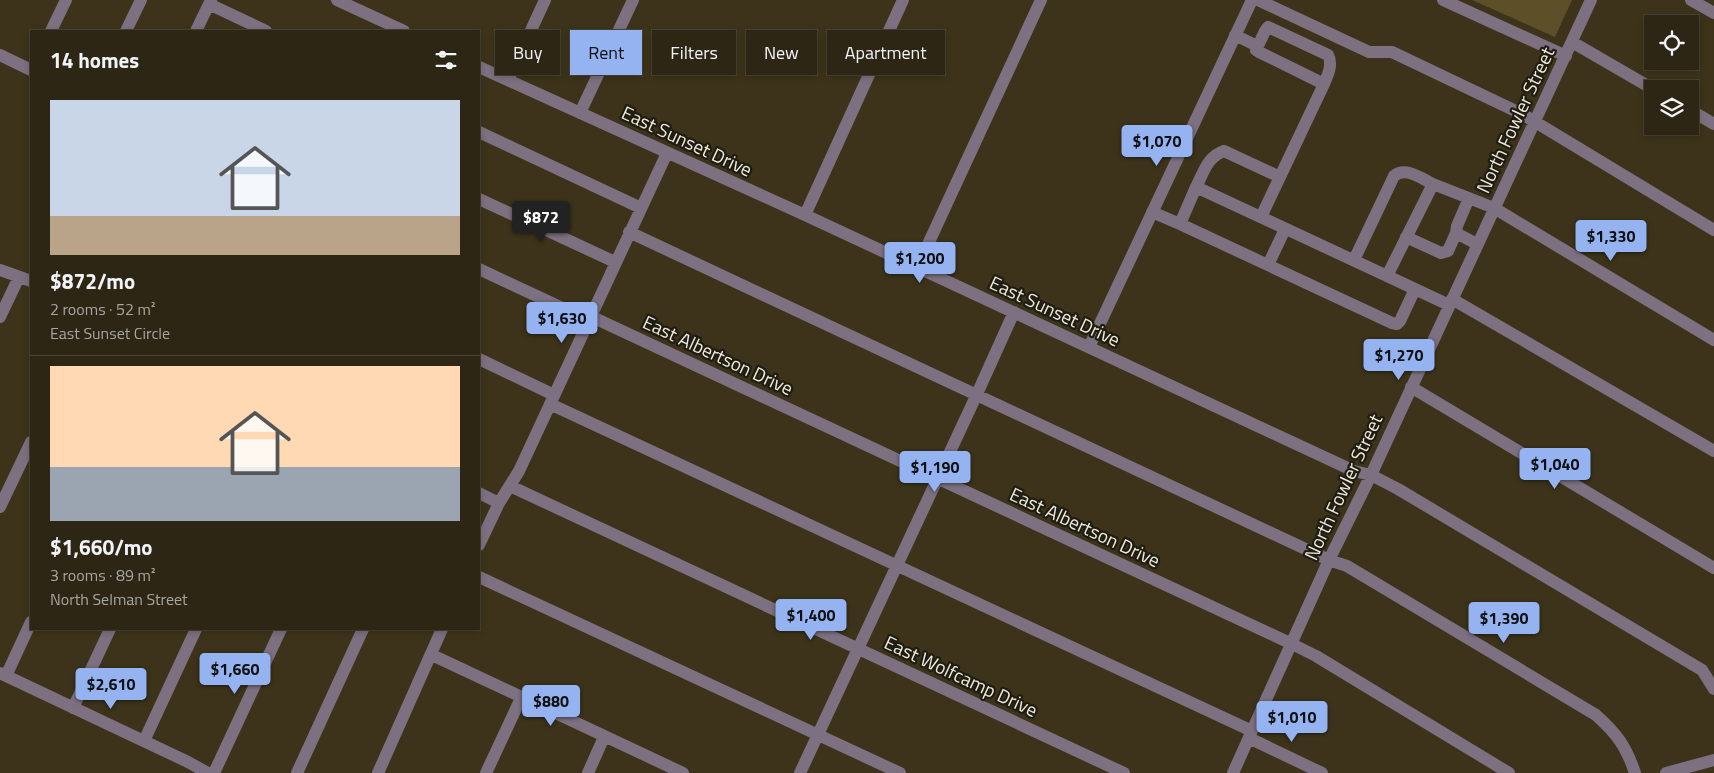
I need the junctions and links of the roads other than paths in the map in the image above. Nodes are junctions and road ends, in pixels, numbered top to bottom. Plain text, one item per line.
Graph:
1 (66, 0) edge
2 (141, 0) edge
3 (338, 0) edge
4 (545, 0) edge
5 (632, 0) edge
6 (903, 0) edge
7 (1041, 0) edge
8 (1252, 0) edge
9 (1258, 0) edge
10 (1443, 0) edge
11 (1591, 0) edge
12 (1691, 0) edge
13 (210, 2) edge
14 (1714, 13) edge
15 (51, 30) edge
16 (126, 30) edge
17 (196, 30) edge
18 (264, 30) edge
19 (402, 30) edge
20 (1235, 36) junction
21 (1572, 42) junction
22 (1257, 46) junction
23 (0, 56) edge
24 (1566, 56) junction
25 (480, 67) edge
26 (30, 70) edge
27 (508, 80) junction
28 (1324, 84) junction
29 (1644, 84) edge
30 (580, 113) junction
31 (1699, 115) edge
32 (1534, 122) junction
33 (1714, 124) edge
34 (480, 132) edge
35 (667, 153) junction
36 (1280, 176) junction
37 (1432, 184) junction
38 (1196, 188) junction
39 (1469, 198) junction
40 (480, 199) edge
41 (641, 208) junction
42 (1494, 208) junction
43 (1152, 212) junction
44 (805, 216) junction
45 (1261, 217) junction
46 (1180, 224) junction
47 (1285, 228) junction
48 (1714, 230) edge
49 (629, 232) junction
50 (1456, 233) junction
51 (1406, 237) junction
52 (1477, 244) junction
53 (1354, 260) junction
54 (615, 262) junction
55 (1268, 265) junction
56 (917, 268) junction
57 (480, 269) edge
58 (0, 270) edge
59 (1387, 276) junction
60 (25, 279) edge
61 (1415, 289) junction
62 (1450, 302) junction
63 (1014, 312) junction
64 (0, 317) edge
65 (589, 318) junction
66 (1714, 340) edge
67 (1089, 347) junction
68 (480, 360) edge
69 (1411, 388) junction
70 (977, 394) junction
71 (552, 400) junction
72 (30, 444) edge
73 (1714, 451) edge
74 (1371, 475) junction
75 (938, 479) junction
76 (510, 486) junction
77 (480, 494) edge
78 (499, 503) junction
79 (0, 507) edge
80 (480, 543) edge
81 (1329, 560) junction
82 (897, 564) junction
83 (1714, 568) edge
84 (480, 577) edge
85 (30, 624) edge
86 (110, 630) edge
87 (196, 630) edge
88 (281, 630) edge
89 (363, 630) edge
90 (442, 630) edge
91 (1292, 644) junction
92 (859, 648) junction
93 (432, 655) junction
94 (3, 675) edge
95 (1714, 689) edge
96 (521, 698) junction
97 (73, 708) junction
98 (818, 734) junction
99 (1250, 734) junction
100 (604, 737) junction
101 (144, 741) junction
102 (1714, 760) edge
103 (208, 773) edge
104 (214, 773) edge
105 (297, 773) edge
106 (378, 773) edge
107 (486, 773) edge
108 (588, 773) edge
109 (683, 773) edge
110 (800, 773) edge
111 (900, 773) edge
112 (1124, 773) edge
113 (1233, 773) edge
114 (1322, 773) edge
115 (1509, 773) edge
116 (1635, 773) edge
117 (1666, 773) edge

1 - 15 street
2 - 16 street
3 - 19 street
4 - 27 street
5 - 30 street
6 - 44 street
7 - 56 street
8 - 20 street
9 - 32 street
10 - 24 street
11 - 21 street, North Fowler Street
12 - 14 street
13 - 17 street
13 - 18 street
20 - 22 street
20 - 43 street
21 - 24 street, North Fowler Street
21 - 29 street
22 - 28 street
22 - 28 street
23 - 26 street
24 - 32 street, North Fowler Street
25 - 27 street, East Sunset Drive
27 - 30 street, East Sunset Drive
28 - 36 street
30 - 35 street, East Sunset Drive
31 - 33 street
32 - 42 street, North Fowler Street
32 - 48 street
34 - 41 street
35 - 41 street
35 - 44 street, East Sunset Drive
36 - 38 street
36 - 45 street
37 - 39 street
37 - 51 street
37 - 53 street
38 - 45 street
38 - 46 street
39 - 42 street
39 - 50 street
40 - 54 street
41 - 49 street
42 - 52 street, North Fowler Street
42 - 66 street
43 - 46 street
43 - 67 street
44 - 56 street, East Sunset Drive
45 - 47 street
46 - 55 street
47 - 53 street
47 - 55 street
49 - 54 street
49 - 70 street
50 - 51 street
50 - 52 street
51 - 59 street
52 - 62 street, North Fowler Street
53 - 59 street
54 - 65 street
55 - 61 street
56 - 63 street, East Sunset Drive
57 - 65 street, East Albertson Drive
58 - 60 street
59 - 61 street
60 - 64 street
61 - 62 street
62 - 69 street, North Fowler Street
62 - 73 street
63 - 67 street, East Sunset Drive
63 - 70 street
65 - 71 street
65 - 75 street, East Albertson Drive
67 - 74 street, East Sunset Drive
68 - 71 street
69 - 74 street, North Fowler Street
69 - 83 street
70 - 75 street
70 - 81 street
71 - 76 street
71 - 82 street
72 - 79 street
74 - 81 street, North Fowler Street
74 - 95 street, East Sunset Drive
75 - 82 street
75 - 91 street, East Albertson Drive
76 - 78 street
76 - 92 street, East Wolfcamp Drive
77 - 78 street
78 - 80 street
81 - 91 street, North Fowler Street
81 - 116 street
82 - 92 street
82 - 99 street
84 - 98 street
85 - 94 street
86 - 97 street
87 - 101 street
88 - 104 street
89 - 105 street
90 - 93 street
91 - 99 street, North Fowler Street
91 - 115 street, East Albertson Drive
92 - 98 street
92 - 112 street, East Wolfcamp Drive
93 - 96 street
93 - 106 street
94 - 97 street
96 - 100 street
96 - 107 street
97 - 101 street
98 - 110 street
98 - 111 street
99 - 113 street, North Fowler Street
99 - 114 street
100 - 108 street
100 - 109 street
101 - 103 street
102 - 117 street

